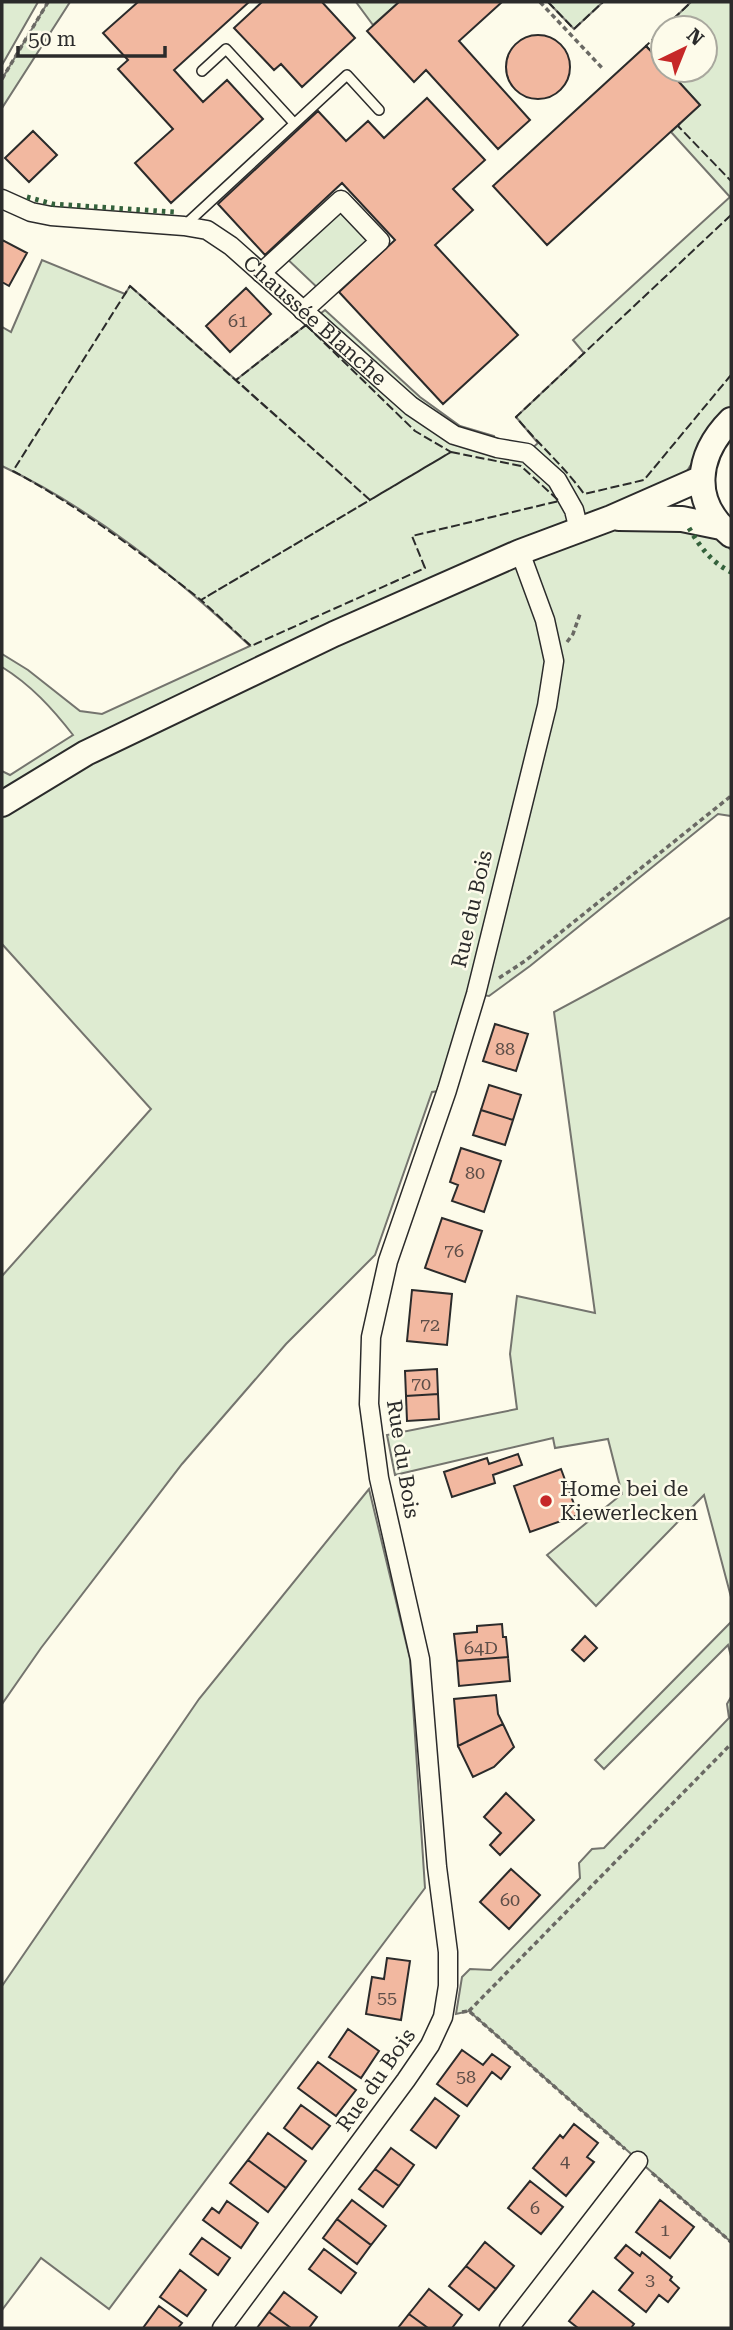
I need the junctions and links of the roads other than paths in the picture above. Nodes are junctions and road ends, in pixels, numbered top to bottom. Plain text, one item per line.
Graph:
1 (202, 71) dead end
2 (379, 110) dead end
3 (294, 123) junction
4 (2, 199) edge
5 (184, 226) junction
6 (261, 273) junction
7 (303, 311) junction
8 (731, 420) edge
9 (702, 478) junction
10 (611, 518) junction
11 (579, 530) junction
12 (726, 531) edge
13 (520, 552) junction
14 (2, 804) edge
15 (638, 2161) road end
16 (222, 2328) edge
17 (509, 2328) edge

1 - 3 lane
2 - 3 lane
3 - 5 lane
4 - 5 street, Chaussée Blanche
5 - 6 street, Chaussée Blanche
6 - 7 street, Chaussée Blanche
6 - 7 street
7 - 11 street, Chaussée Blanche
8 - 9 main road
9 - 10 main road
9 - 12 main road
10 - 11 main road
10 - 12 main road
11 - 13 main road
13 - 14 main road
13 - 16 street, Rue du Bois
15 - 17 street

